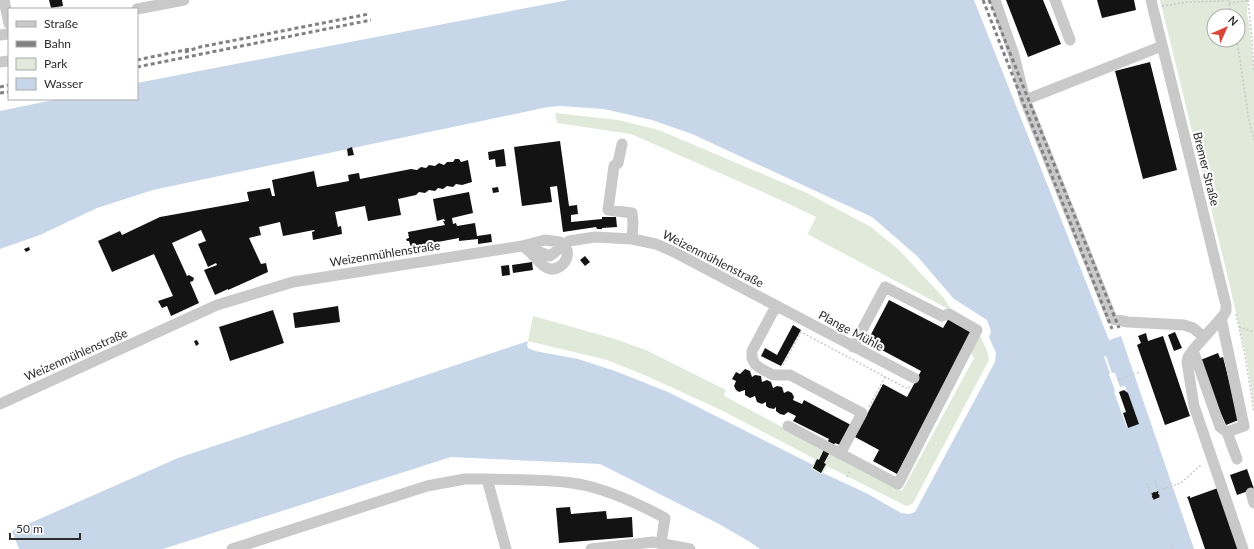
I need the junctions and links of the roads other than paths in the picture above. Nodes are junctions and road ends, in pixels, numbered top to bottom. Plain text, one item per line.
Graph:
1 (4, 0) edge
2 (184, 0) edge
3 (995, 0) edge
4 (1055, 0) edge
5 (1151, 0) edge
6 (138, 9) edge
7 (8, 19) edge
8 (1070, 40) dead end
9 (1162, 46) junction
10 (1025, 100) junction
11 (622, 144) dead end
12 (632, 239) junction
13 (563, 245) junction
14 (522, 246) junction
15 (776, 306) junction
16 (1221, 318) junction
17 (1204, 337) junction
18 (853, 347) junction
19 (1192, 350) junction
20 (914, 378) dead end
21 (0, 404) edge
22 (788, 426) dead end
23 (1227, 432) junction
24 (840, 454) junction
25 (1237, 459) dead end
26 (487, 479) junction
27 (661, 543) junction
28 (232, 549) edge
29 (506, 549) edge
30 (591, 549) edge
31 (690, 549) edge
32 (1243, 549) edge

1 - 7 street
2 - 6 street
3 - 10 street
4 - 8 street
5 - 9 street, Bremer Straße
9 - 10 street
9 - 16 street, Bremer Straße
10 - 17 street
11 - 12 street
12 - 13 street, Weizenmühlenstraße
12 - 15 street, Weizenmühlenstraße
13 - 14 street
13 - 14 street, Weizenmühlenstraße
14 - 21 street, Weizenmühlenstraße
15 - 18 street, Plange Mühle
15 - 24 street
16 - 17 street
16 - 23 street
17 - 19 street
18 - 20 street, Plange Mühle
18 - 24 street
19 - 23 street
19 - 32 street
22 - 24 street
23 - 25 street
26 - 27 street
26 - 28 street
26 - 29 street
27 - 30 street
27 - 31 street

